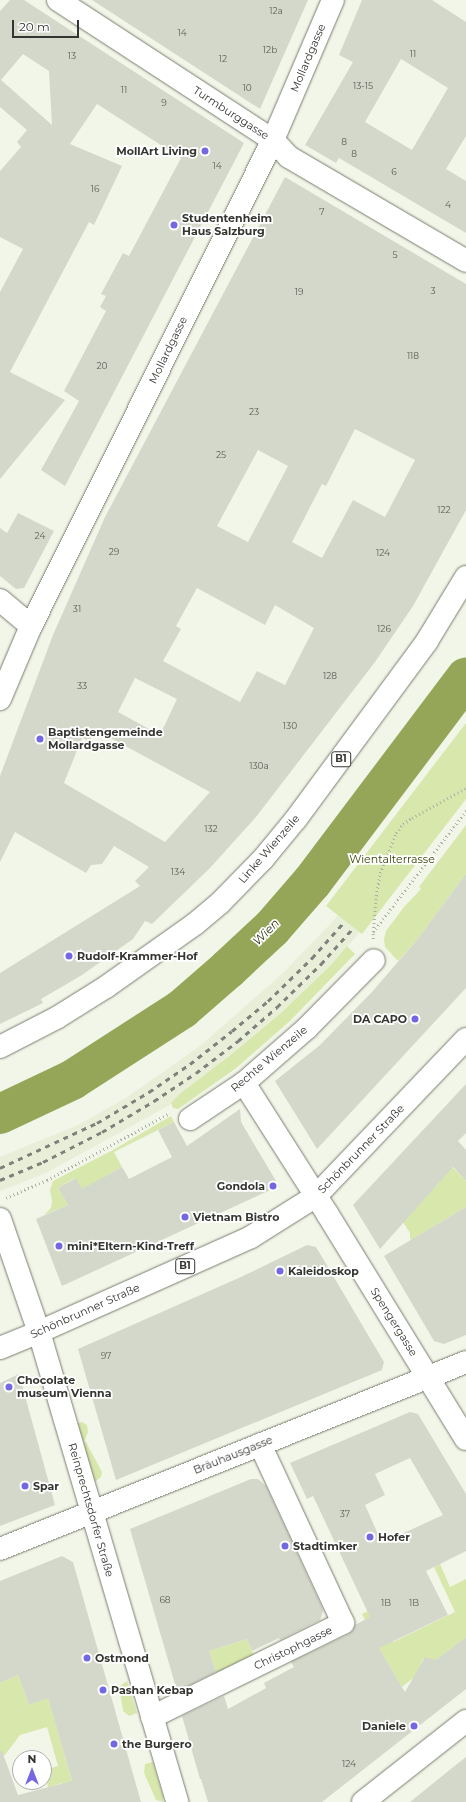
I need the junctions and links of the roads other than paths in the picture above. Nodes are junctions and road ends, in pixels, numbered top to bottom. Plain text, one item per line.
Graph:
1 (58, 0) edge
2 (333, 0) edge
3 (273, 140) junction
4 (466, 261) edge
5 (466, 577) edge
6 (0, 600) edge
7 (31, 626) junction
8 (0, 699) edge
9 (374, 960) road end
10 (466, 1039) edge
11 (0, 1047) edge
12 (244, 1083) junction
13 (190, 1119) road end
14 (316, 1196) junction
15 (0, 1219) edge
16 (39, 1332) junction
17 (0, 1348) edge
18 (466, 1362) edge
19 (428, 1377) junction
20 (466, 1439) edge
21 (260, 1444) junction
22 (92, 1512) junction
23 (0, 1549) edge
24 (152, 1717) junction
25 (466, 1721) edge
26 (177, 1802) edge
27 (363, 1802) edge

1 - 3 street, Turmburggasse
2 - 3 street, Mollardgasse
3 - 4 street, Turmburggasse
3 - 7 street, Mollardgasse
5 - 11 street, Linke Wienzeile / B1
6 - 7 street
7 - 8 street, Mollardgasse
9 - 12 street, Rechte Wienzeile
10 - 14 street, Schönbrunner Straße / B1
12 - 13 street, Rechte Wienzeile
12 - 14 street, Spengergasse
14 - 16 street, Schönbrunner Straße / B1
14 - 19 street, Spengergasse
15 - 16 street, Reinprechtsdorfer Straße
16 - 17 street, Schönbrunner Straße / B1
16 - 22 street, Reinprechtsdorfer Straße
18 - 19 street, Bräuhausgasse
19 - 20 street, Spengergasse
19 - 21 street, Bräuhausgasse
21 - 22 street, Bräuhausgasse
21 - 24 street, Christophgasse
22 - 23 street, Bräuhausgasse
22 - 24 street, Reinprechtsdorfer Straße
24 - 26 street, Reinprechtsdorfer Straße
25 - 27 street

